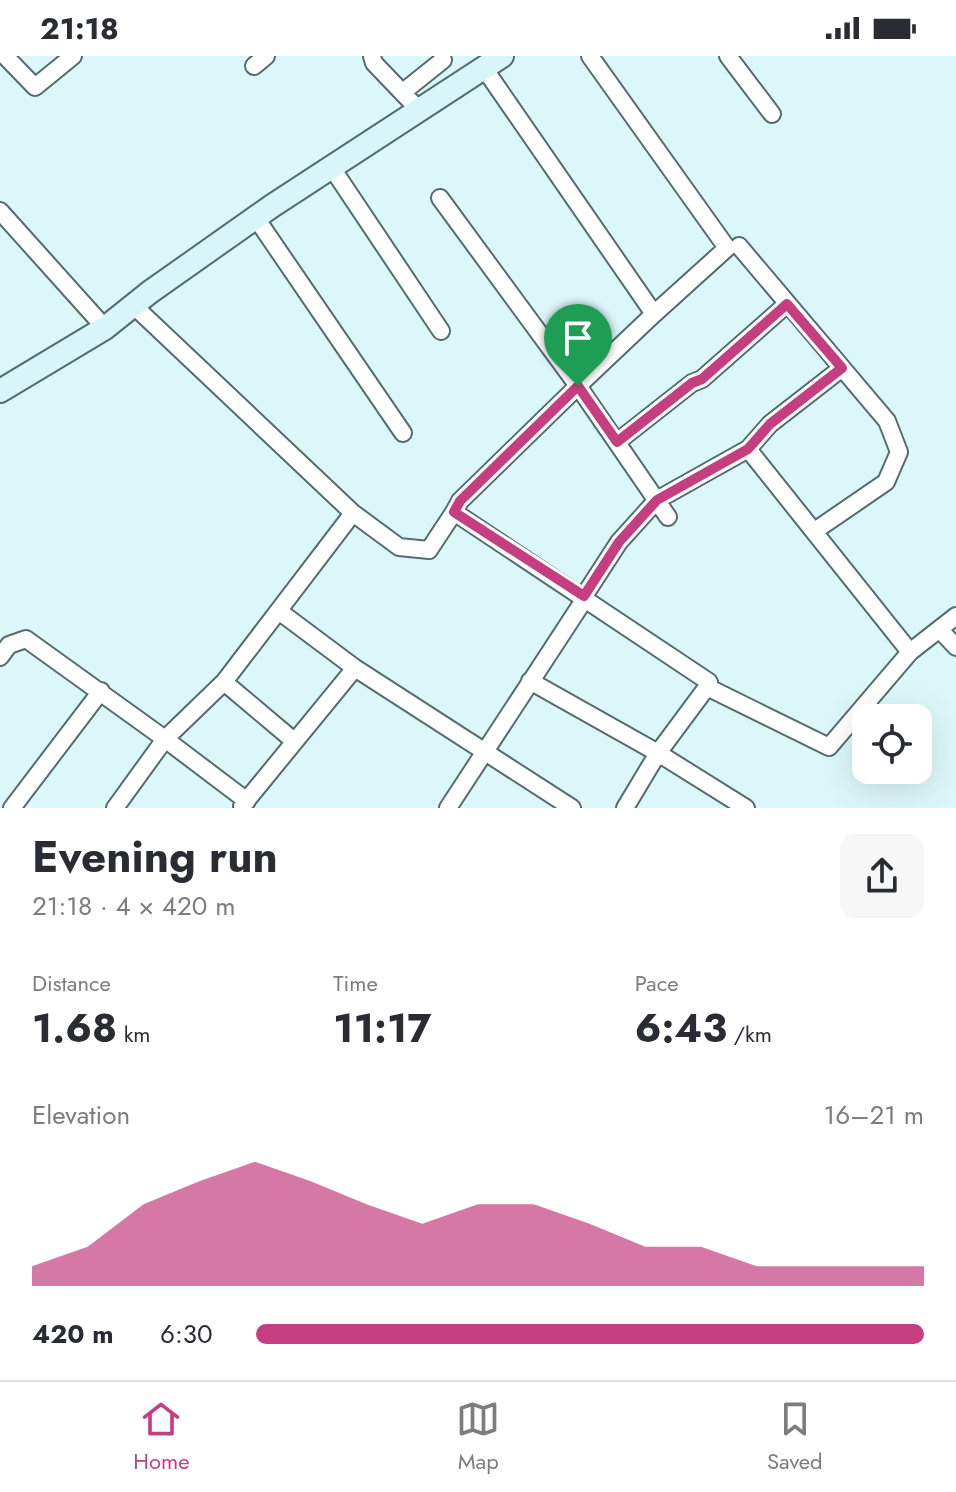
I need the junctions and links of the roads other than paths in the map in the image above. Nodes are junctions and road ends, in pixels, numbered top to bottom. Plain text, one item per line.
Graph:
1 (5, 56) edge
2 (73, 56) edge
3 (372, 56) edge
4 (590, 56) edge
5 (728, 56) edge
6 (442, 58) edge
7 (493, 62) edge
8 (462, 83) junction
9 (403, 92) junction
10 (420, 111) junction
11 (772, 114) dead end
12 (332, 168) junction
13 (440, 198) dead end
14 (0, 211) edge
15 (256, 218) junction
16 (739, 246) dead end
17 (787, 304) junction
18 (133, 305) junction
19 (654, 314) junction
20 (105, 328) junction
21 (441, 331) dead end
22 (842, 368) junction
23 (578, 386) junction
24 (0, 391) edge
25 (403, 433) dead end
26 (617, 442) junction
27 (748, 449) junction
28 (657, 500) junction
29 (454, 512) junction
30 (353, 513) junction
31 (668, 517) dead end
32 (816, 530) junction
33 (585, 596) junction
34 (280, 612) junction
35 (956, 616) edge
36 (941, 631) junction
37 (956, 647) edge
38 (910, 652) junction
39 (0, 657) edge
40 (355, 668) junction
41 (530, 681) junction
42 (224, 682) junction
43 (709, 682) dead end
44 (101, 691) junction
45 (165, 739) junction
46 (294, 741) junction
47 (485, 750) junction
48 (658, 753) junction
49 (244, 804) edge
50 (12, 808) edge
51 (115, 808) edge
52 (448, 808) edge
53 (572, 808) edge
54 (625, 808) edge
55 (746, 808) edge

1 - 2 street
3 - 9 street
4 - 19 street
5 - 11 street
6 - 8 street
6 - 9 street
7 - 8 street
7 - 19 street
8 - 10 street
9 - 10 street
10 - 12 street
12 - 15 street
12 - 21 street
13 - 23 street
14 - 20 street
15 - 18 street
15 - 25 street
16 - 17 street
17 - 22 street
17 - 26 street
18 - 20 street
18 - 30 street
19 - 23 street
20 - 24 street
22 - 27 street
22 - 32 street
23 - 26 street
23 - 29 street
26 - 28 street
27 - 28 street
27 - 32 street
28 - 31 street
28 - 33 street
29 - 30 street
29 - 33 street
30 - 34 street
32 - 38 street
33 - 41 street
33 - 43 street
34 - 40 street
34 - 42 street
35 - 36 street
36 - 37 street
36 - 38 street
38 - 48 street
39 - 44 street
40 - 46 street
40 - 47 street
41 - 47 street
41 - 48 street
42 - 45 street
42 - 46 street
44 - 45 street
44 - 50 street
45 - 49 street
45 - 51 street
46 - 49 street
47 - 52 street
47 - 53 street
48 - 54 street
48 - 55 street

